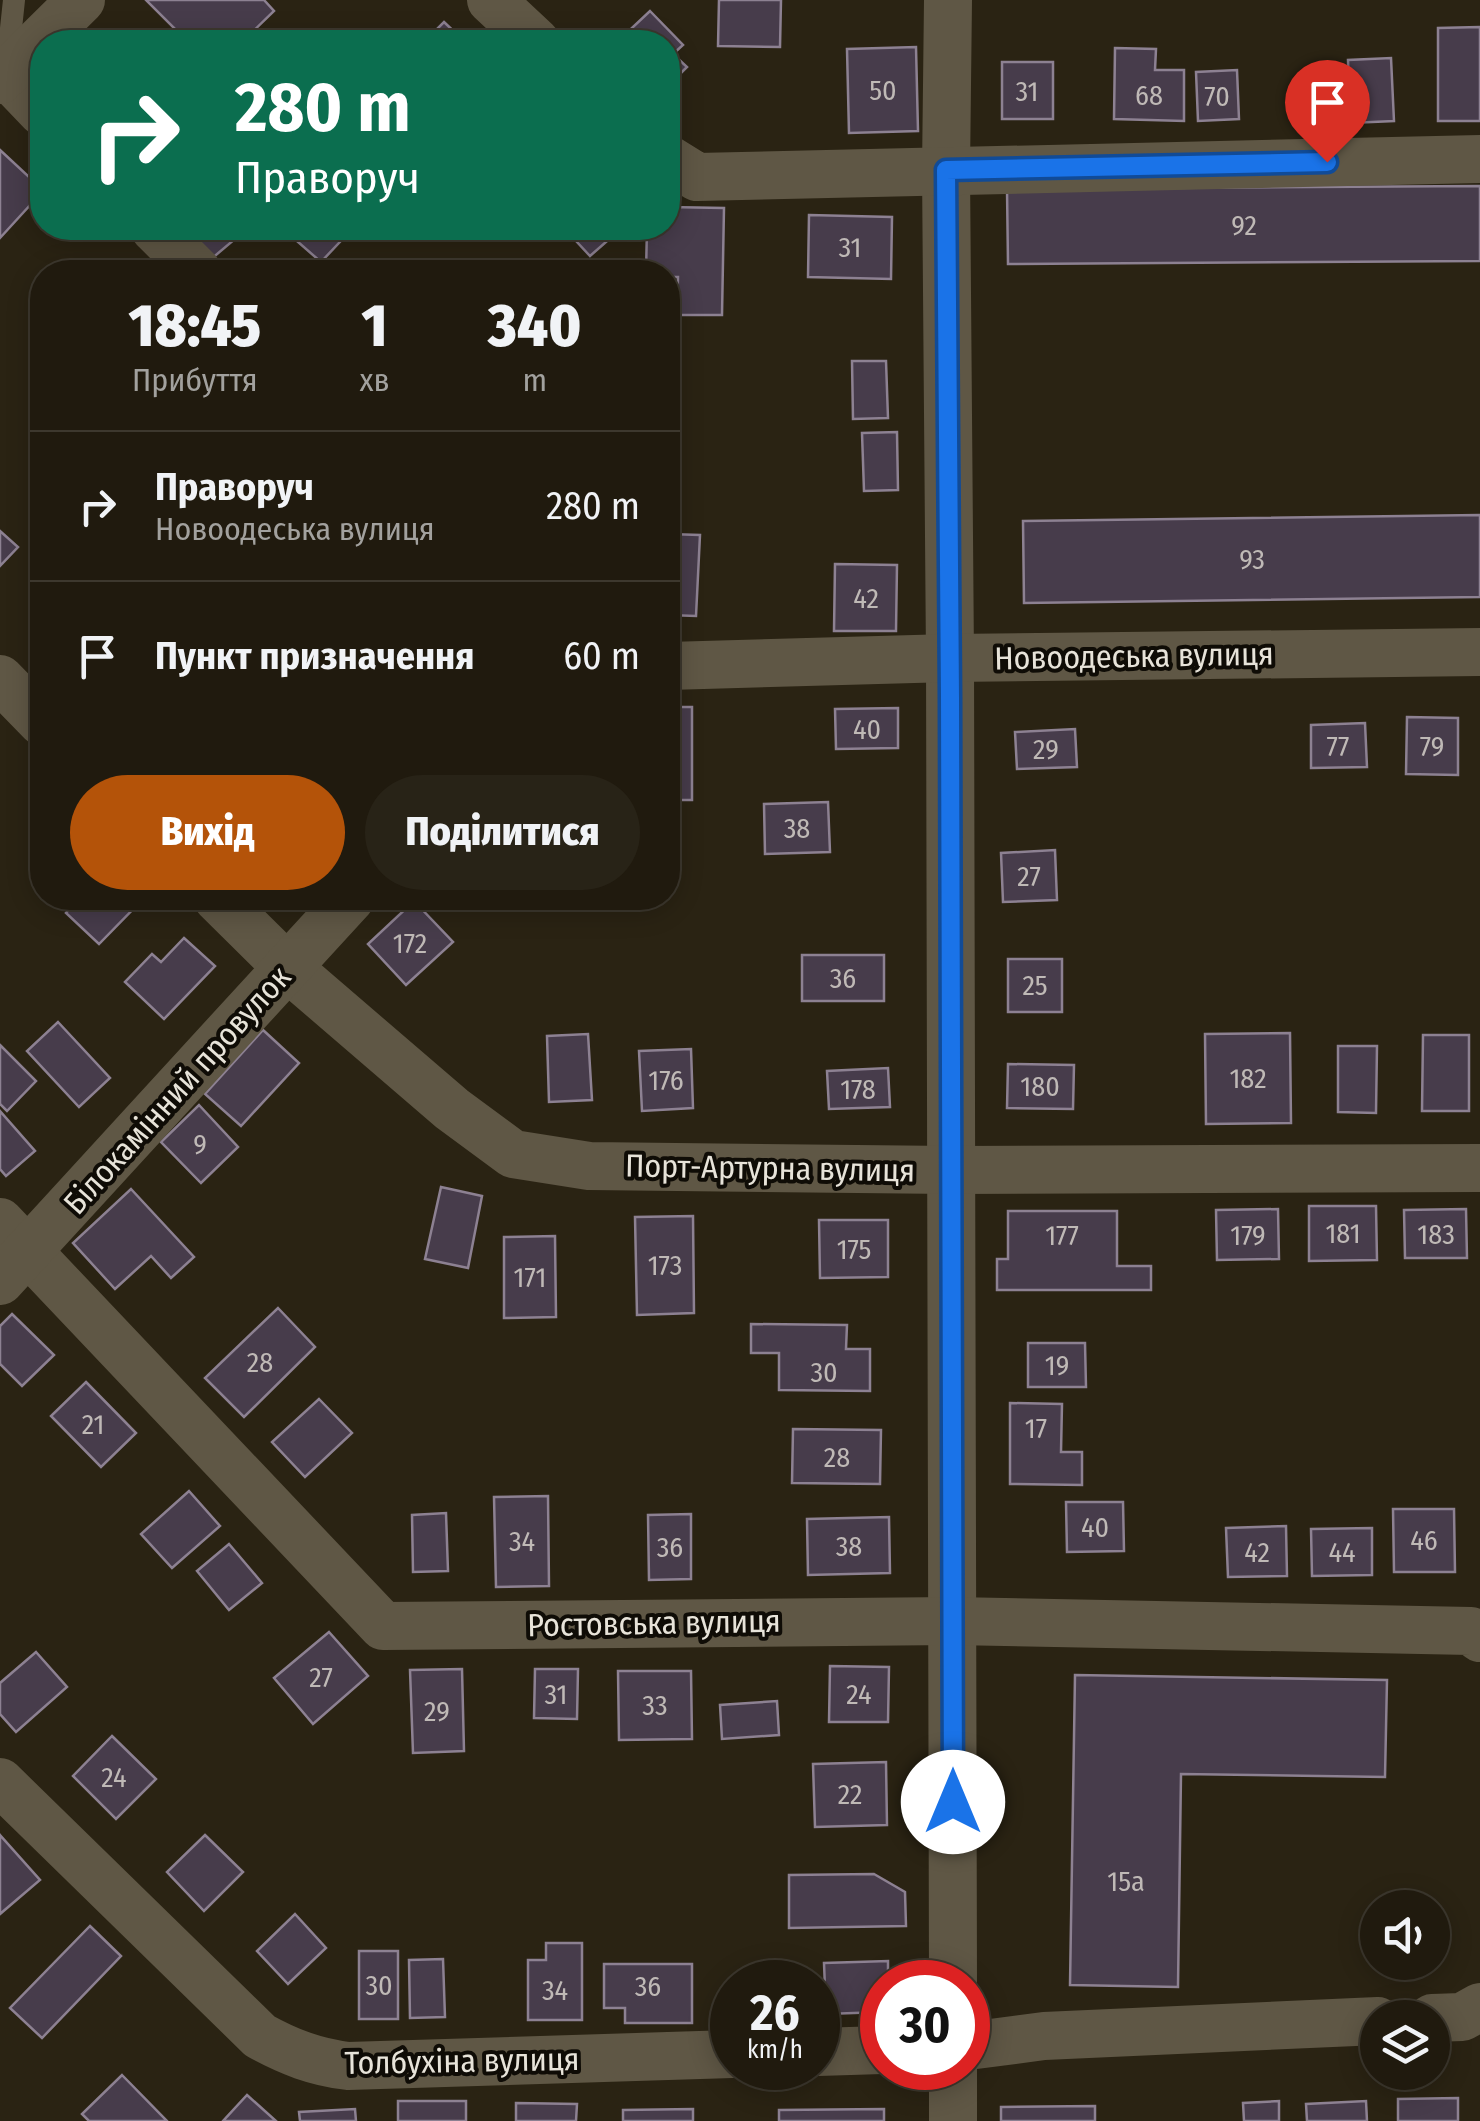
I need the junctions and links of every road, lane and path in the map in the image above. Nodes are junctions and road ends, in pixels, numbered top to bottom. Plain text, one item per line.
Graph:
1 (14, 0) edge
2 (80, 0) edge
3 (491, 0) edge
4 (948, 0) edge
5 (48, 30) edge
6 (523, 30) edge
7 (30, 47) edge
8 (2, 74) edge
9 (30, 101) edge
10 (1480, 159) edge
11 (680, 166) edge
12 (946, 170) junction
13 (166, 240) edge
14 (186, 260) edge
15 (1480, 652) edge
16 (950, 658) junction
17 (680, 666) edge
18 (0, 680) edge
19 (30, 710) edge
20 (229, 910) edge
21 (340, 910) edge
22 (288, 968) junction
23 (1480, 1168) edge
24 (951, 1170) junction
25 (10, 1251) edge
26 (953, 1621) junction
27 (1480, 1638) edge
28 (0, 1782) edge
29 (953, 1960) edge
30 (1480, 2007) edge
31 (1450, 2017) edge
32 (1360, 2021) edge
33 (990, 2043) edge
34 (710, 2055) edge
35 (953, 2090) edge
36 (953, 2121) edge

1 - 8 lane
2 - 5 street
3 - 6 street
4 - 12 street
7 - 8 street
8 - 9 street
10 - 12 street
11 - 12 street
12 - 16 street
13 - 14 street
15 - 16 street, Новоодеська вулиця
16 - 17 street, Новоодеська вулиця
16 - 24 street
18 - 19 street
20 - 22 street, Порт-Артурна вулиця
21 - 22 street, Білокамінний провулок
22 - 24 street, Порт-Артурна вулиця
22 - 25 street, Білокамінний провулок
23 - 24 street, Порт-Артурна вулиця
24 - 26 street
25 - 26 street, Ростовська вулиця
26 - 27 street, Ростовська вулиця
26 - 29 street
28 - 34 street, Толбухіна вулиця
30 - 31 street
32 - 33 street
35 - 36 street

